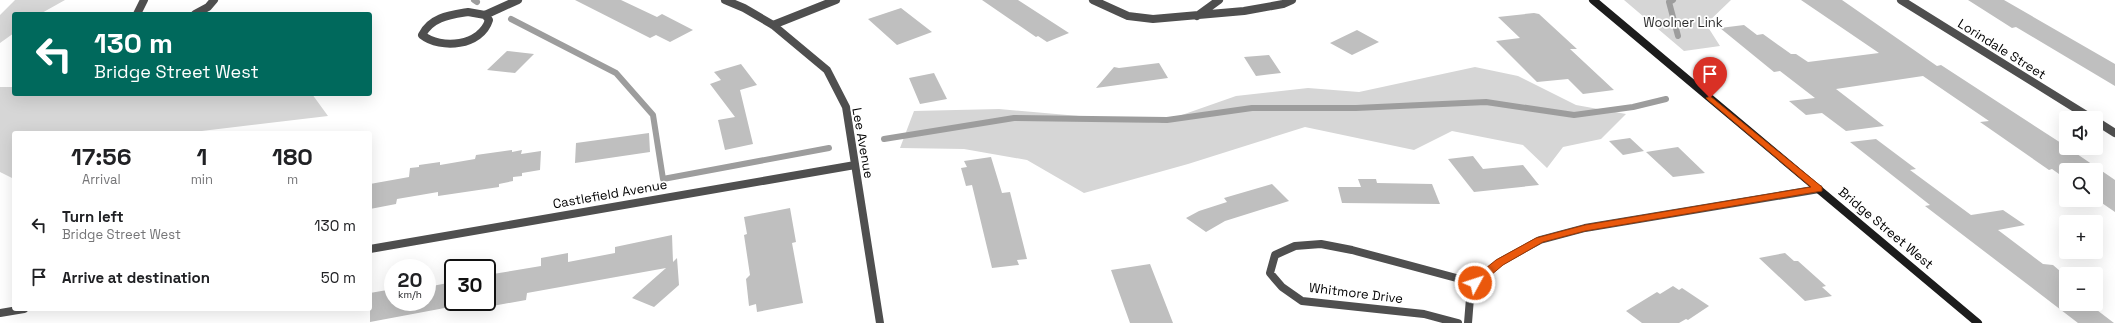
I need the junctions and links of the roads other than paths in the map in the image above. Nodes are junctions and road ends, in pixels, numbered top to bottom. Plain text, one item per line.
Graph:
1 (144, 0) edge
2 (214, 0) edge
3 (518, 0) edge
4 (725, 0) edge
5 (836, 0) edge
6 (1093, 0) edge
7 (1220, 0) edge
8 (1292, 0) edge
9 (1593, 0) edge
10 (1901, 0) edge
11 (138, 12) edge
12 (199, 12) edge
13 (485, 15) junction
14 (1196, 17) junction
15 (774, 26) junction
16 (2080, 111) edge
17 (2103, 125) edge
18 (2115, 133) edge
19 (855, 165) junction
20 (1819, 189) junction
21 (372, 249) edge
22 (1475, 283) junction
23 (12, 311) edge
24 (0, 313) edge
25 (880, 323) edge
26 (1458, 323) edge
27 (1468, 323) edge
28 (1978, 323) edge

1 - 11 street
2 - 12 street
3 - 13 street
4 - 15 street, Lee Avenue
5 - 15 street
6 - 14 street
7 - 14 street
8 - 14 street
9 - 20 main road, Bridge Street West
10 - 16 street, Lorindale Street
13 - 13 street
15 - 19 street, Lee Avenue
17 - 18 street
19 - 21 street, Castlefield Avenue
19 - 25 street, Lee Avenue
20 - 22 street
20 - 28 main road, Bridge Street West
22 - 26 street, Whitmore Drive
22 - 27 street
23 - 24 street

